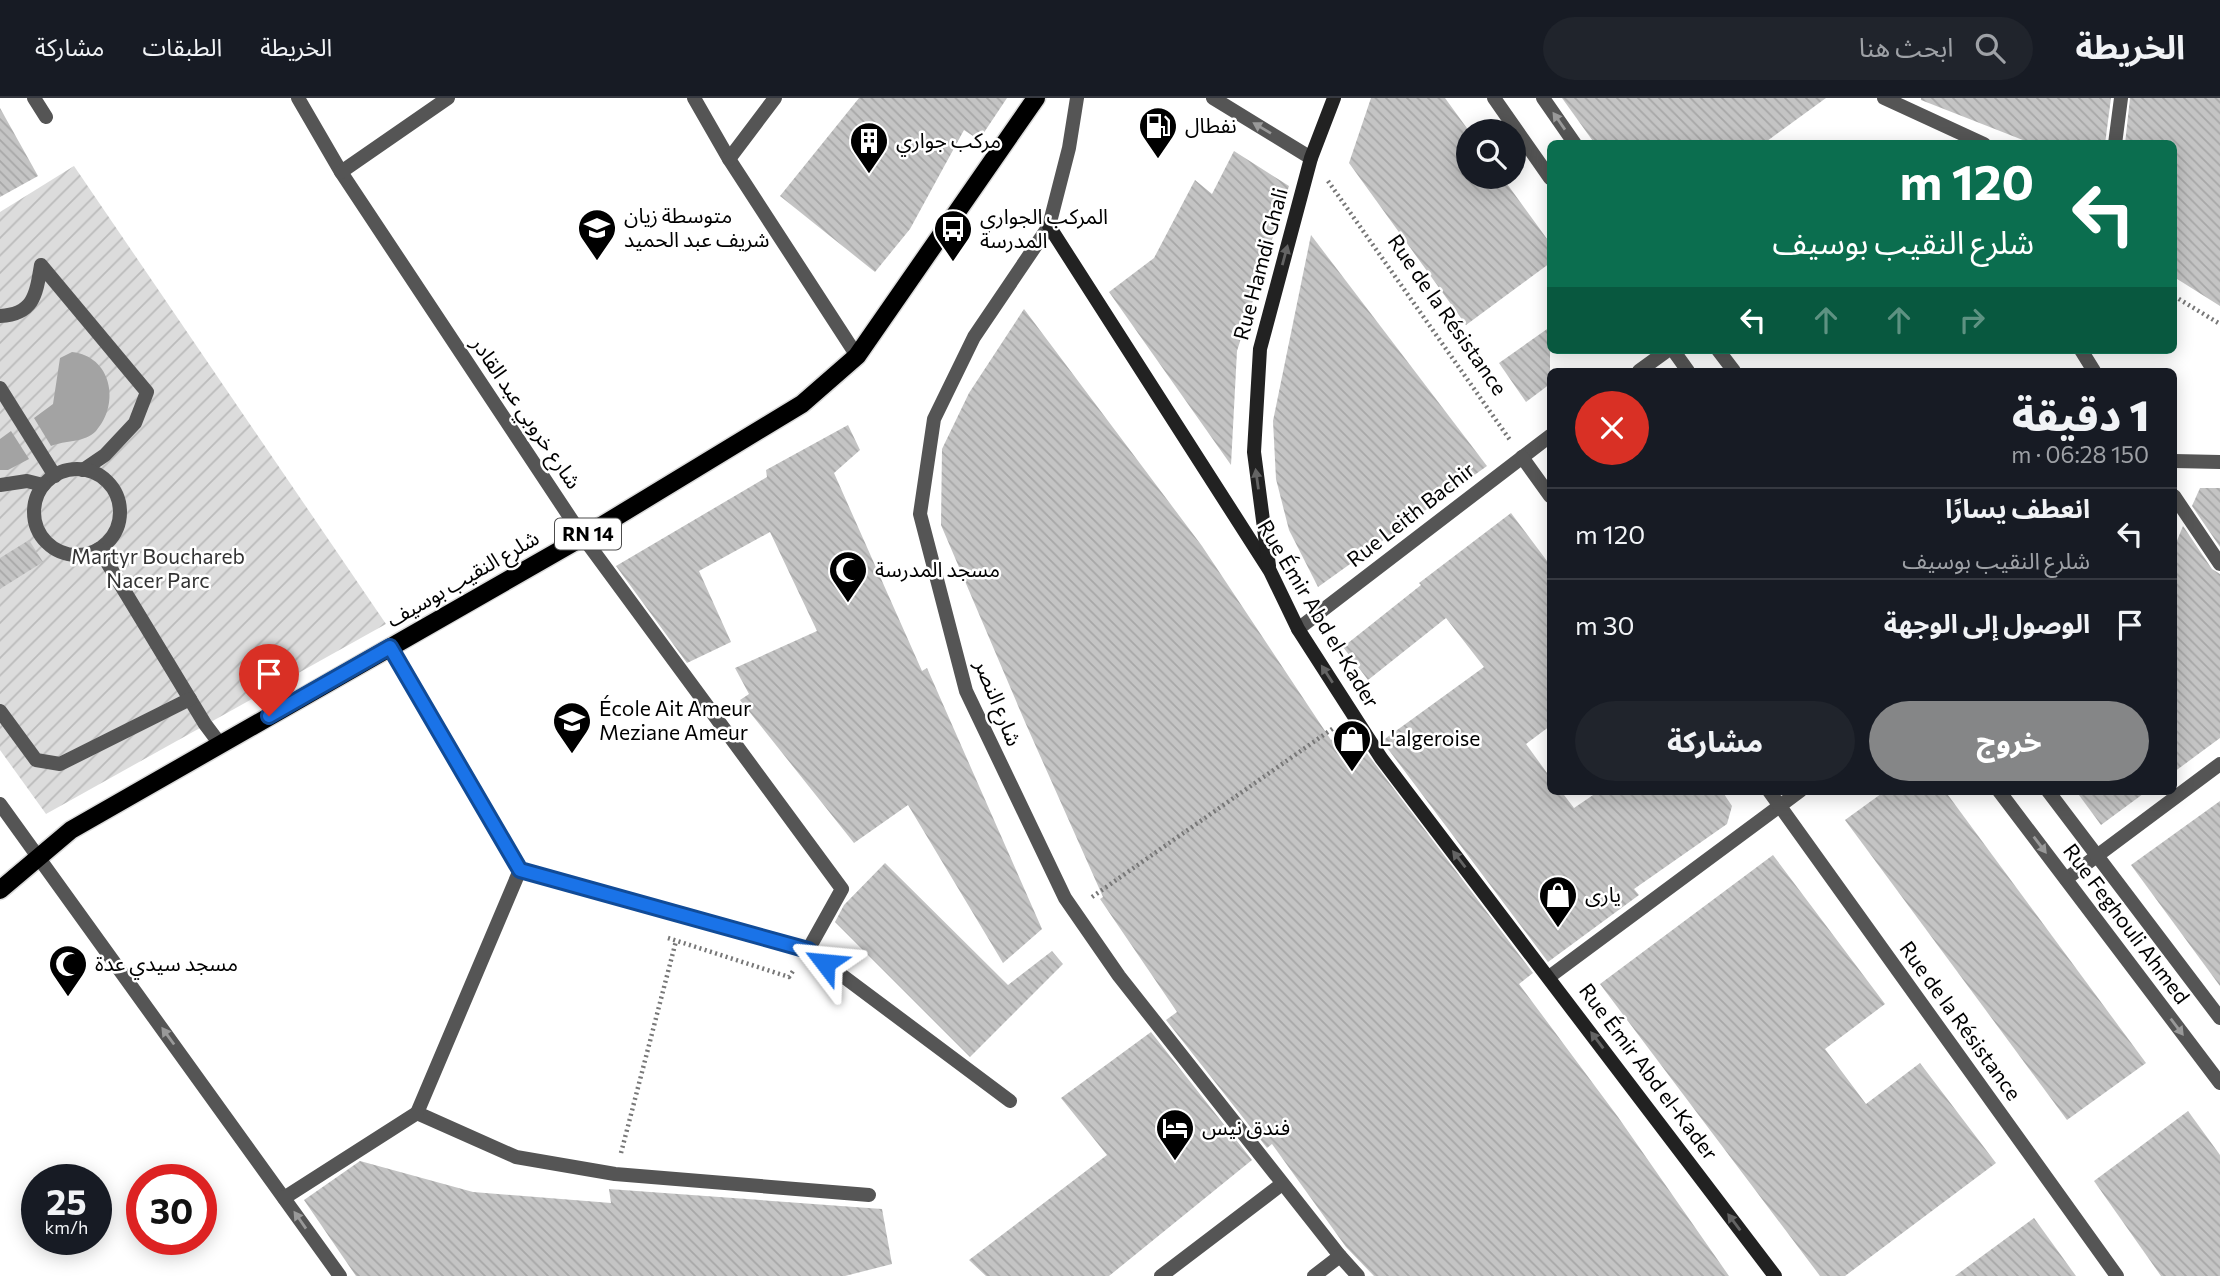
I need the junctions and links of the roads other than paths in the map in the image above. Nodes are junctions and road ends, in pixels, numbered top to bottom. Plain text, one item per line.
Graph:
1 (34, 98) edge
2 (298, 98) edge
3 (448, 98) edge
4 (694, 98) edge
5 (775, 98) edge
6 (1037, 98) edge
7 (1077, 98) edge
8 (1213, 98) edge
9 (1334, 98) edge
10 (1494, 98) edge
11 (1543, 98) edge
12 (1884, 98) edge
13 (2121, 98) edge
14 (46, 117) dead end
15 (1572, 140) edge
16 (1975, 140) edge
17 (2116, 140) edge
18 (1311, 158) junction
19 (729, 159) junction
20 (341, 172) junction
21 (1547, 174) edge
22 (1049, 226) junction
23 (0, 316) edge
24 (1665, 354) edge
25 (1674, 354) edge
26 (1721, 354) edge
27 (857, 356) junction
28 (1644, 368) edge
29 (1686, 368) edge
30 (1732, 368) edge
31 (0, 388) edge
32 (1547, 438) edge
33 (104, 455) junction
34 (1521, 457) junction
35 (2177, 461) edge
36 (2220, 462) edge
37 (83, 470) junction
38 (49, 481) junction
39 (109, 484) junction
40 (0, 485) edge
41 (1547, 492) edge
42 (2177, 500) edge
43 (583, 537) junction
44 (99, 549) junction
45 (2220, 564) edge
46 (1270, 571) junction
47 (1297, 629) junction
48 (390, 647) junction
49 (190, 699) junction
50 (0, 711) edge
51 (220, 744) junction
52 (2220, 764) edge
53 (1772, 795) edge
54 (1794, 795) edge
55 (2002, 795) edge
56 (2051, 795) edge
57 (0, 804) edge
58 (1779, 804) junction
59 (39, 856) junction
60 (2099, 857) junction
61 (520, 870) junction
62 (2066, 879) junction
63 (0, 890) edge
64 (808, 950) junction
65 (1549, 976) junction
66 (2220, 1018) edge
67 (2220, 1083) edge
68 (1010, 1101) dead end
69 (417, 1113) junction
70 (1282, 1184) junction
71 (869, 1195) dead end
72 (284, 1198) junction
73 (1340, 1256) junction
74 (340, 1276) edge
75 (1161, 1276) edge
76 (1314, 1276) edge
77 (1358, 1276) edge
78 (1776, 1276) edge
79 (2117, 1276) edge

1 - 14 street
2 - 20 street, شارع خروبي عبد القادر
3 - 20 street
4 - 19 street
5 - 19 street
6 - 27 main road, شلرع النقيب بوسيف / RN 14
7 - 22 street, شارع النصر
18 -> 8 street
9 - 18 main road, Rue Hamdi Ghali
10 - 21 street
15 -> 11 street
12 - 16 street
13 - 17 street
46 -> 18 main road, Rue Hamdi Ghali
19 - 27 street
20 - 43 street, شارع خروبي عبد القادر
22 - 46 main road, Rue Émir Abd el-Kader
22 - 70 street, شارع النصر
23 - 33 street
24 - 28 street
25 - 29 street
26 - 30 street
27 - 43 main road, شلرع النقيب بوسيف / RN 14
31 - 38 street
32 - 34 street, Rue Leith Bachir
33 - 37 street
33 - 39 street
34 - 41 street
34 - 47 street, Rue Leith Bachir
35 - 36 street
37 - 38 street
37 - 39 street
38 - 40 street
38 - 44 street
39 - 44 street
42 - 45 street
43 - 48 main road, شلرع النقيب بوسيف / RN 14
43 - 64 street, شارع خروبي عبد القادر
44 - 49 street
46 - 47 main road, Rue Émir Abd el-Kader
65 -> 47 main road, Rue Émir Abd el-Kader
48 - 51 main road, شلرع النقيب بوسيف / RN 14
48 - 61 street
49 - 50 street
49 - 51 street
51 - 59 main road, شلرع النقيب بوسيف / RN 14
52 - 60 street
53 - 58 street, Rue de la Résistance
54 - 58 street
55 -> 62 street, Rue Feghouli Ahmed
56 - 60 street, Rue Feghouli Ahmed
57 - 59 street
58 - 65 street
58 - 79 street, Rue de la Résistance
59 - 63 main road, شلرع النقيب بوسيف / RN 14
72 -> 59 street
60 - 62 street
60 - 66 street, Rue Feghouli Ahmed
61 - 64 street
61 - 69 street
62 -> 67 street, Rue Feghouli Ahmed
64 - 68 street
78 -> 65 main road, Rue Émir Abd el-Kader
69 - 71 street
69 - 72 street
70 - 73 street, شارع النصر
70 - 75 street
74 -> 72 street
73 - 76 street
73 - 77 street, شارع النصر

